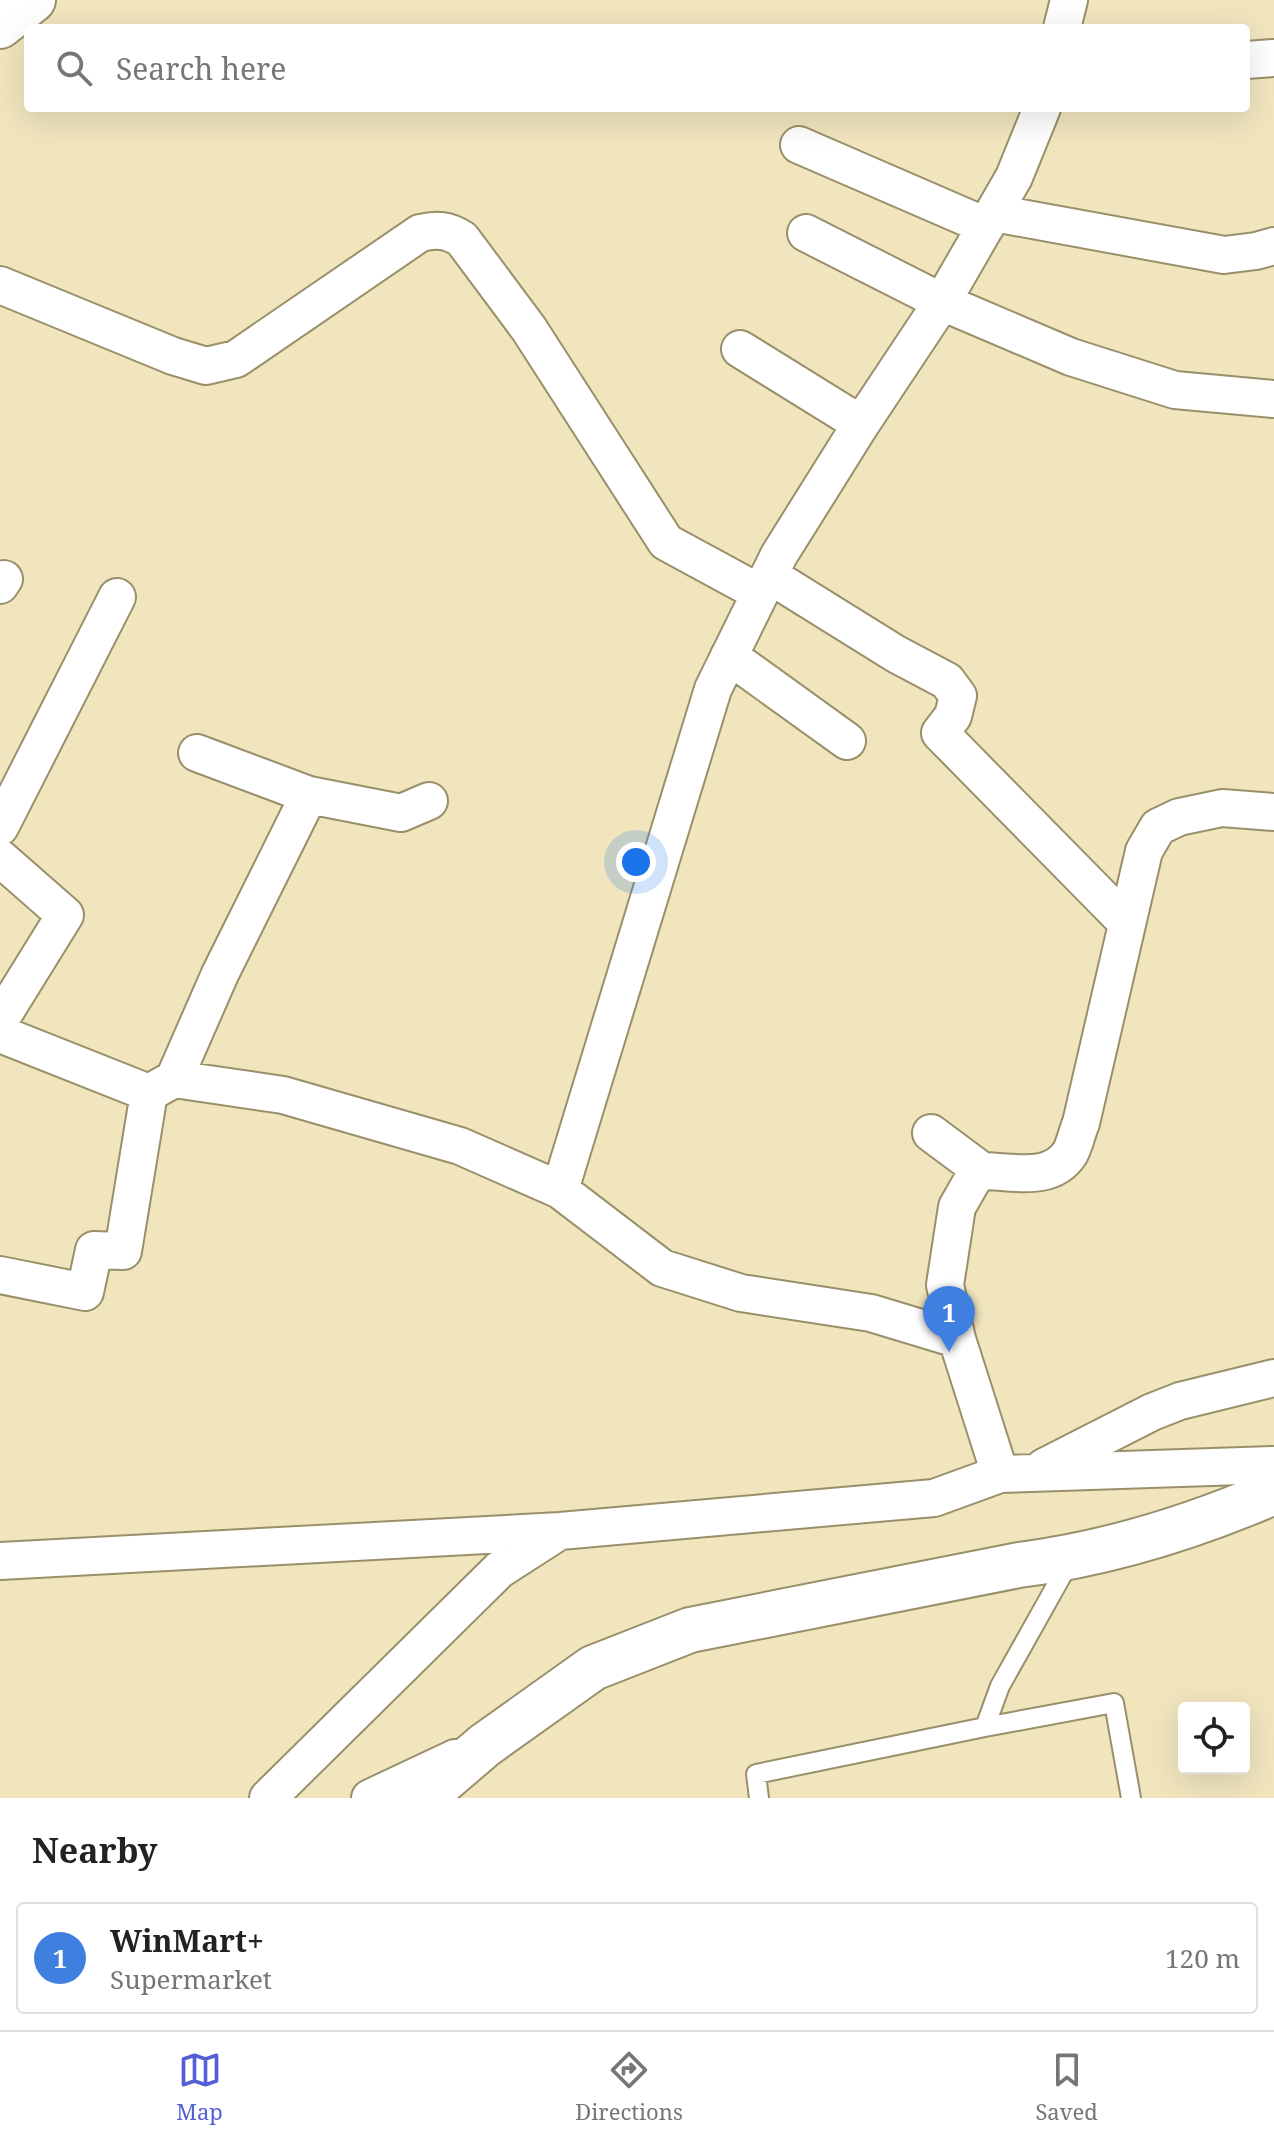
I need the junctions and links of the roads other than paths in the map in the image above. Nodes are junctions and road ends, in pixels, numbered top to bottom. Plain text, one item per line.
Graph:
1 (33, 0) edge
2 (1069, 0) edge
3 (1063, 24) edge
4 (0, 26) edge
5 (1274, 58) edge
6 (1250, 60) edge
7 (1040, 112) edge
8 (799, 145) dead end
9 (990, 219) junction
10 (806, 233) dead end
11 (1274, 246) edge
12 (0, 285) edge
13 (942, 302) junction
14 (740, 349) dead end
15 (1274, 399) edge
16 (861, 424) junction
17 (765, 584) junction
18 (117, 597) dead end
19 (729, 656) junction
20 (847, 741) dead end
21 (197, 753) dead end
22 (309, 795) junction
23 (429, 801) dead end
24 (1274, 812) edge
25 (0, 827) edge
26 (0, 858) edge
27 (1127, 923) junction
28 (0, 1020) edge
29 (0, 1034) edge
30 (161, 1086) junction
31 (931, 1133) dead end
32 (982, 1171) junction
33 (560, 1190) junction
34 (0, 1275) edge
35 (957, 1339) junction
36 (1274, 1378) edge
37 (1274, 1465) edge
38 (1016, 1473) junction
39 (1274, 1492) edge
40 (560, 1531) junction
41 (1071, 1558) junction
42 (0, 1561) edge
43 (985, 1727) junction
44 (485, 1745) junction
45 (268, 1798) edge
46 (370, 1798) edge
47 (423, 1798) edge
48 (759, 1798) edge
49 (1131, 1798) edge

1 - 4 street
2 - 3 street
5 - 6 street
7 - 9 street
8 - 9 street
9 - 11 street
9 - 13 street
10 - 13 street
12 - 17 street
13 - 15 street
13 - 16 street
14 - 16 street
16 - 17 street
17 - 19 street
17 - 27 street
18 - 25 street
19 - 20 street
19 - 33 street
21 - 22 street
22 - 23 street
22 - 30 street
24 - 27 street
26 - 28 street
27 - 32 street
29 - 30 street
30 - 33 street
30 - 34 street
31 - 32 street
32 - 35 street
33 - 35 street
35 - 38 street
36 - 38 street
37 - 38 street
38 - 40 street
39 - 41 street
40 - 42 street
40 - 45 street
41 - 43 lane
41 - 44 street
43 - 48 lane
43 - 49 lane
44 - 46 street
44 - 47 street

